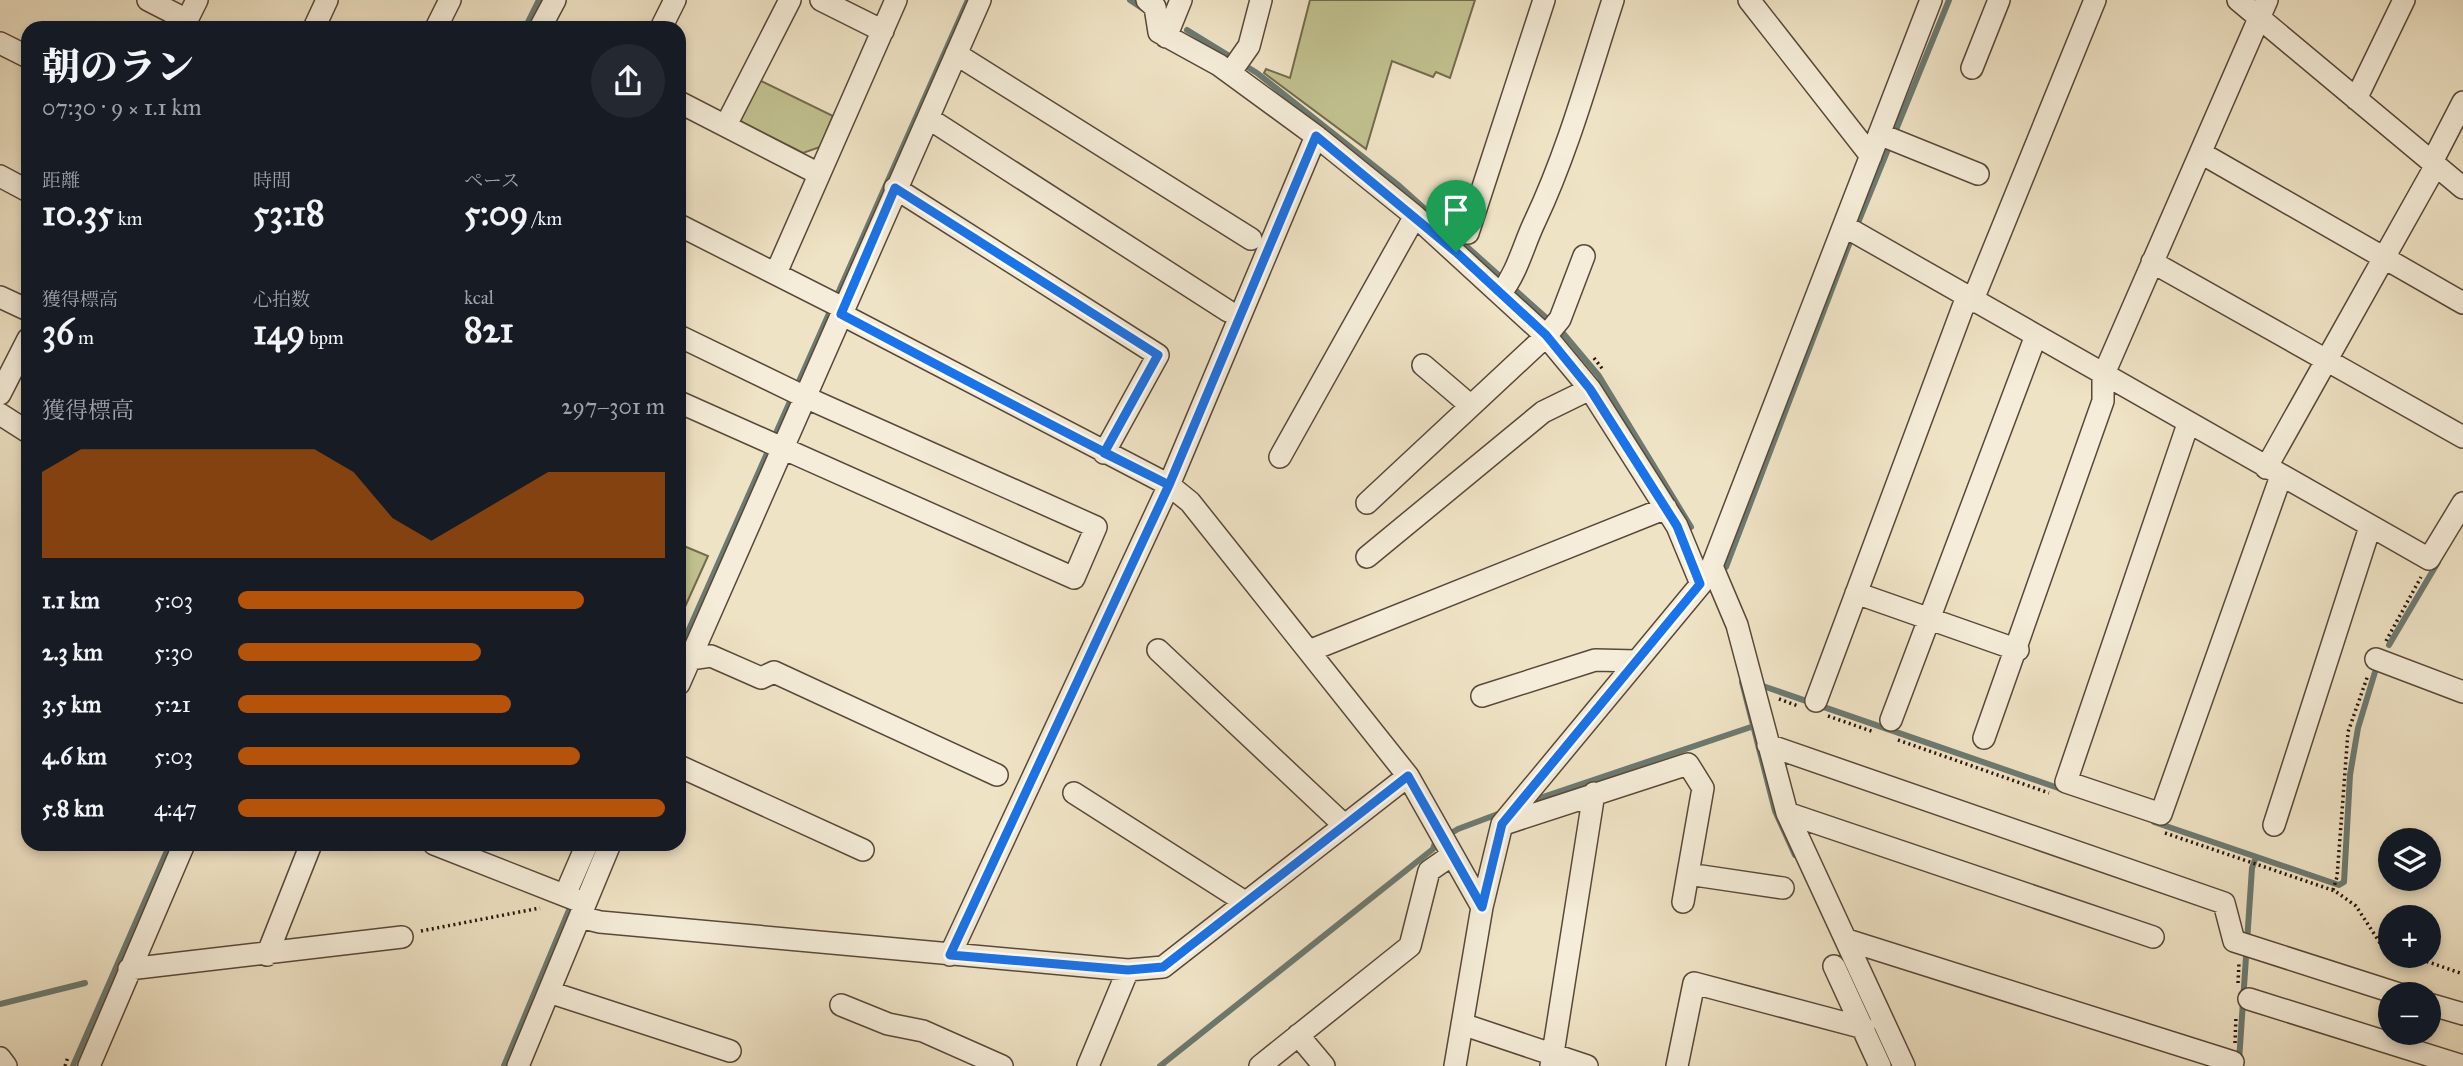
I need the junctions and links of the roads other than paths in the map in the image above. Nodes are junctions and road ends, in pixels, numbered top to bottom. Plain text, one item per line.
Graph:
1 (148, 0) edge
2 (197, 0) edge
3 (327, 0) edge
4 (450, 0) edge
5 (555, 0) edge
6 (676, 0) edge
7 (790, 0) edge
8 (821, 0) edge
9 (897, 0) edge
10 (980, 0) edge
11 (1147, 0) edge
12 (1181, 0) edge
13 (1261, 0) edge
14 (1544, 0) edge
15 (1613, 0) edge
16 (1749, 0) edge
17 (1931, 0) edge
18 (1999, 0) edge
19 (2095, 0) edge
20 (2238, 0) edge
21 (2404, 0) edge
22 (2263, 9) edge
23 (180, 21) edge
24 (186, 21) edge
25 (317, 21) edge
26 (440, 21) edge
27 (544, 21) edge
28 (665, 21) edge
29 (883, 31) junction
30 (1166, 37) junction
31 (0, 43) edge
32 (21, 54) edge
33 (956, 54) junction
34 (1972, 68) dead end
35 (1232, 70) junction
36 (2356, 99) junction
37 (2463, 102) edge
38 (686, 105) edge
39 (928, 118) junction
40 (726, 125) junction
41 (1316, 136) junction
42 (1889, 138) junction
43 (2201, 153) junction
44 (1871, 156) junction
45 (2434, 164) junction
46 (819, 174) junction
47 (1979, 174) dead end
48 (0, 176) edge
49 (21, 187) edge
50 (895, 188) junction
51 (2463, 188) edge
52 (1416, 216) junction
53 (686, 228) edge
54 (1850, 230) junction
55 (1468, 233) dead end
56 (1251, 239) dead end
57 (1584, 256) dead end
58 (2384, 258) junction
59 (2152, 262) junction
60 (776, 273) junction
61 (1506, 286) junction
62 (0, 297) edge
63 (1969, 300) junction
64 (2463, 303) edge
65 (21, 307) edge
66 (838, 307) junction
67 (1228, 311) dead end
68 (1552, 329) junction
69 (2035, 338) junction
70 (686, 339) edge
71 (21, 353) edge
72 (2327, 361) junction
73 (1423, 365) dead end
74 (2103, 376) junction
75 (1590, 389) junction
76 (797, 393) junction
77 (0, 394) edge
78 (686, 405) edge
79 (1471, 406) junction
80 (0, 414) edge
81 (2188, 424) junction
82 (21, 428) edge
83 (2463, 438) edge
84 (774, 446) junction
85 (1104, 453) junction
86 (1280, 457) dead end
87 (2273, 472) junction
88 (1169, 485) junction
89 (1367, 503) dead end
90 (2463, 503) edge
91 (1666, 508) junction
92 (2370, 527) junction
93 (1367, 557) dead end
94 (1712, 566) junction
95 (1700, 584) junction
96 (1856, 593) junction
97 (1929, 619) junction
98 (1158, 650) dead end
99 (2018, 650) junction
100 (1309, 651) junction
101 (690, 659) junction
102 (2376, 659) road end
103 (1637, 661) junction
104 (686, 668) edge
105 (2463, 692) edge
106 (1482, 696) dead end
107 (1813, 707) road end
108 (1891, 732) road end
109 (1984, 738) dead end
110 (1768, 745) junction
111 (686, 769) edge
112 (997, 775) dead end
113 (1408, 776) junction
114 (1074, 793) dead end
115 (1594, 793) junction
116 (1787, 813) junction
117 (1502, 824) junction
118 (1344, 825) junction
119 (2274, 825) dead end
120 (1446, 844) junction
121 (863, 850) dead end
122 (181, 851) edge
123 (308, 851) edge
124 (450, 851) edge
125 (585, 851) edge
126 (605, 851) edge
127 (1688, 874) junction
128 (1783, 888) dead end
129 (1245, 902) junction
130 (1683, 902) dead end
131 (571, 903) junction
132 (1482, 907) junction
133 (402, 937) road end
134 (2153, 937) dead end
135 (1847, 940) junction
136 (267, 954) junction
137 (950, 955) junction
138 (1834, 966) dead end
139 (129, 969) junction
140 (1128, 970) junction
141 (2378, 987) edge
142 (549, 992) junction
143 (2249, 999) dead end
144 (841, 1005) dead end
145 (2441, 1008) edge
146 (2463, 1014) edge
147 (1462, 1024) junction
148 (1864, 1028) junction
149 (1298, 1035) junction
150 (730, 1051) dead end
151 (0, 1058) edge
152 (1552, 1060) edge
153 (2233, 1062) dead end
154 (1892, 1063) edge
155 (6, 1066) edge
156 (89, 1066) edge
157 (518, 1066) edge
158 (1002, 1066) edge
159 (1088, 1066) edge
160 (1260, 1066) edge
161 (1324, 1066) edge
162 (1455, 1066) edge
163 (1587, 1066) edge
164 (1677, 1066) edge
165 (1923, 1066) edge
166 (2463, 1066) edge

1 - 23 street
2 - 24 street
3 - 25 street
4 - 26 street
5 - 27 street
6 - 28 street
7 - 40 street
8 - 29 street
9 - 29 street
10 - 33 street
11 - 30 street
12 - 30 street
13 - 35 street
14 - 55 street
15 - 61 street
16 - 44 street
17 - 42 street
18 - 34 street
19 - 63 street
20 - 22 street
21 - 36 street
22 - 36 street
22 - 43 street
29 - 46 street
30 - 35 street
31 - 32 street
33 - 39 street
33 - 56 street
35 - 41 street
36 - 45 street
37 - 45 street
38 - 40 street
39 - 50 street
39 - 67 street
40 - 46 street
41 - 52 street
41 - 88 street
42 - 44 street
42 - 47 street
43 - 58 street
43 - 59 street
44 - 54 street
45 - 51 street
45 - 58 street
46 - 60 street
48 - 49 street
50 - 66 street
50 - 85 street
52 - 61 street
52 - 86 street
53 - 60 street
54 - 63 street
54 - 94 street
57 - 68 street
58 - 64 street
58 - 72 street
59 - 72 street
59 - 74 street
60 - 66 street
61 - 68 street
62 - 65 street
63 - 69 street
63 - 96 street
66 - 76 street
66 - 85 street
68 - 75 street
68 - 79 street
69 - 74 street
69 - 97 street
70 - 76 street
71 - 77 street
72 - 83 street
72 - 87 street
73 - 79 street
74 - 81 street
74 - 99 street
75 - 91 street
75 - 93 street
76 - 84 street
76 - 84 street
78 - 84 street
79 - 89 street
80 - 82 street
81 - 87 street
81 - 87 street
84 - 101 street
85 - 88 street
87 - 92 street
88 - 100 street
88 - 137 street
90 - 92 street
91 - 95 street
91 - 100 street
92 - 119 street
94 - 95 street
94 - 110 street
95 - 103 street
96 - 97 street
96 - 107 street
97 - 99 street
97 - 108 street
98 - 118 street
99 - 109 street
100 - 113 street
101 - 104 street
101 - 112 street
102 - 105 street
103 - 106 street
103 - 117 street
110 - 116 street
110 - 141 street
111 - 121 street
113 - 118 street
113 - 120 street
114 - 129 street
115 - 117 street
115 - 127 street
115 - 152 street
116 - 134 street
116 - 135 street
117 - 132 street
118 - 129 street
120 - 132 street
120 - 149 street
122 - 139 street
123 - 136 street
124 - 131 street
125 - 131 street
126 - 131 street
127 - 128 street
127 - 130 street
129 - 140 street
131 - 137 street
131 - 142 street
132 - 147 street
133 - 136 street
135 - 153 street
135 - 154 street
136 - 139 street
137 - 140 street
138 - 148 street
139 - 156 street
140 - 159 street
142 - 150 street
142 - 157 street
143 - 166 street
144 - 158 street
145 - 146 street
147 - 152 street
147 - 162 street
148 - 154 street
148 - 164 street
149 - 160 street
149 - 161 street
151 - 155 street
152 - 163 street
154 - 165 street

